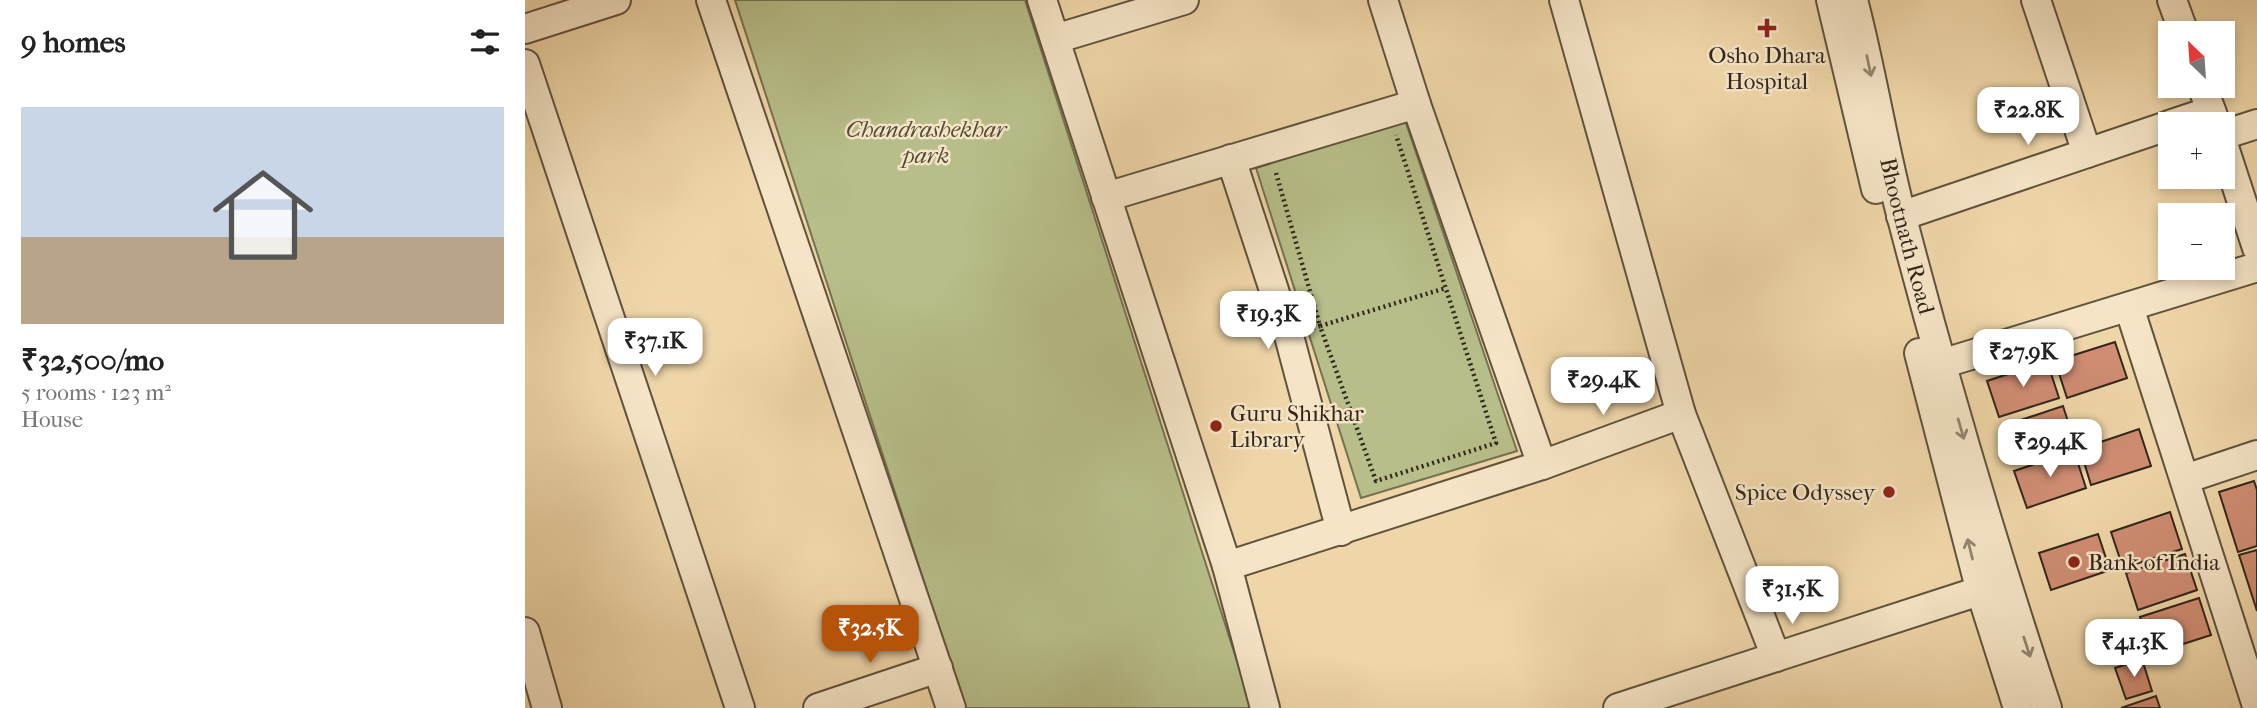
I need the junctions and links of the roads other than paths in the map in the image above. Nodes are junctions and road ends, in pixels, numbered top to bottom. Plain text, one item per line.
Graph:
1 (616, 0) edge
2 (711, 0) edge
3 (1042, 0) edge
4 (1184, 0) edge
5 (1383, 0) edge
6 (1564, 0) edge
7 (1831, 0) edge
8 (1853, 0) edge
9 (2036, 0) edge
10 (2172, 0) edge
11 (2180, 21) edge
12 (525, 29) edge
13 (1055, 39) junction
14 (525, 64) edge
15 (1416, 104) junction
16 (2235, 119) edge
17 (2257, 124) edge
18 (2158, 129) edge
19 (2087, 153) junction
20 (1231, 159) junction
21 (2235, 181) edge
22 (1106, 197) junction
23 (1901, 216) junction
24 (2257, 248) edge
25 (2257, 267) edge
26 (2129, 307) junction
27 (1932, 367) junction
28 (1681, 414) junction
29 (2257, 456) edge
30 (1542, 465) junction
31 (2185, 479) junction
32 (1341, 531) junction
33 (1227, 566) junction
34 (1993, 587) junction
35 (2247, 637) edge
36 (527, 647) edge
37 (1776, 657) junction
38 (938, 668) junction
39 (2257, 705) edge
40 (547, 708) edge
41 (740, 708) edge
42 (818, 708) edge
43 (951, 708) edge
44 (1265, 708) edge
45 (1618, 708) edge
46 (2018, 708) edge
47 (2047, 708) edge

1 - 12 street
2 - 38 street
3 - 13 street
4 - 13 street
5 - 15 street
6 - 28 street
7 - 27 street, Bhootnath Road
8 -> 23 street, Bhootnath Road
9 - 19 street
10 - 11 street
13 - 22 street
14 - 41 street
15 - 20 street
15 - 30 street
16 - 17 street
18 - 19 street
19 - 23 street
20 - 22 street
20 - 32 street
21 - 24 street
22 - 33 street
23 - 27 street, Bhootnath Road
25 - 26 street
26 - 27 street
26 - 31 street
27 - 34 street, Bhootnath Road
28 - 30 street
28 - 37 street
29 - 31 street
30 - 32 street
31 - 35 street
32 - 33 street
33 - 44 street
34 - 37 street
34 - 46 street, Bhootnath Road
34 -> 47 street, Bhootnath Road
35 - 39 street
36 - 40 street
37 - 45 street
38 - 42 street
38 - 43 street

